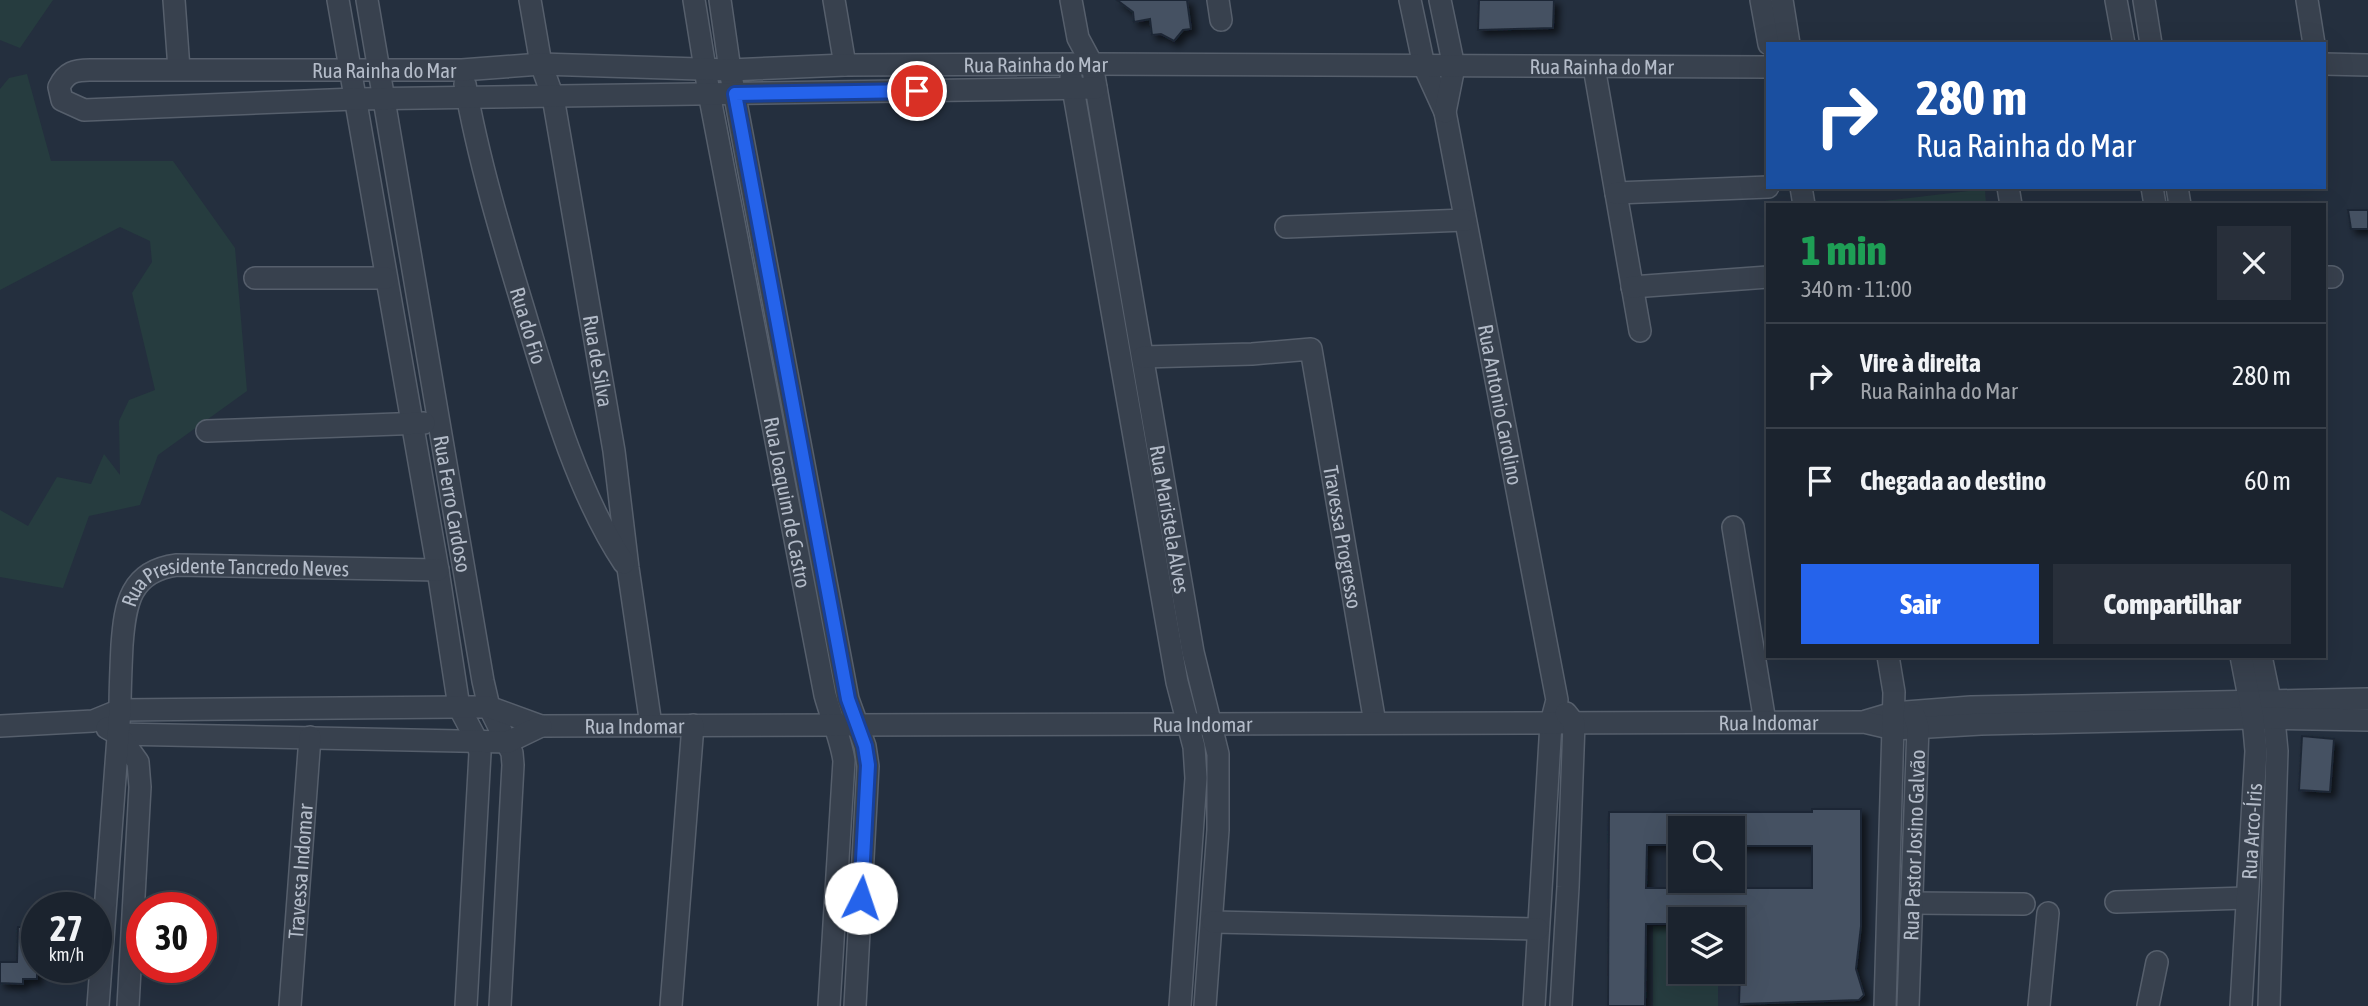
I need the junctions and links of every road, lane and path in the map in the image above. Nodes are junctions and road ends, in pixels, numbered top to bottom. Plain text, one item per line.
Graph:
1 (174, 0) edge
2 (338, 0) edge
3 (367, 0) edge
4 (530, 0) edge
5 (694, 0) edge
6 (720, 0) edge
7 (834, 0) edge
8 (1071, 0) edge
9 (1410, 0) edge
10 (1440, 0) edge
11 (1761, 0) edge
12 (1782, 0) edge
13 (2116, 0) edge
14 (2144, 0) edge
15 (2307, 0) edge
16 (1078, 38) junction
17 (1769, 42) edge
18 (1788, 42) edge
19 (2124, 42) edge
20 (2151, 42) edge
21 (2314, 42) edge
22 (541, 64) junction
23 (1092, 64) junction
24 (2326, 64) edge
25 (845, 65) junction
26 (1070, 65) junction
27 (1424, 65) junction
28 (2368, 65) edge
29 (1454, 67) junction
30 (1594, 67) junction
31 (1766, 67) edge
32 (179, 69) junction
33 (705, 69) junction
34 (730, 70) junction
35 (350, 71) junction
36 (380, 71) junction
37 (462, 71) junction
38 (1096, 88) junction
39 (1073, 89) junction
40 (709, 93) junction
41 (735, 94) junction
42 (554, 97) junction
43 (467, 98) junction
44 (355, 99) junction
45 (384, 101) junction
46 (1445, 111) junction
47 (1766, 187) edge
48 (1616, 194) junction
49 (1465, 220) junction
50 (1286, 227) dead end
51 (1766, 277) edge
52 (255, 278) dead end
53 (386, 278) junction
54 (1632, 287) junction
55 (1640, 331) dead end
56 (1143, 357) junction
57 (411, 423) junction
58 (440, 423) junction
59 (207, 431) dead end
60 (1734, 527) dead end
61 (628, 568) junction
62 (438, 570) junction
63 (1888, 658) edge
64 (2242, 658) edge
65 (2261, 658) edge
66 (2368, 699) edge
67 (1557, 700) junction
68 (459, 707) junction
69 (489, 707) junction
70 (2262, 709) junction
71 (120, 710) junction
72 (1904, 720) junction
73 (2368, 720) edge
74 (93, 721) junction
75 (1765, 722) junction
76 (1211, 723) junction
77 (1375, 723) junction
78 (1551, 723) junction
79 (1574, 723) junction
80 (833, 724) junction
81 (857, 724) junction
82 (1187, 724) junction
83 (651, 725) junction
84 (693, 725) junction
85 (0, 726) edge
86 (541, 726) junction
87 (118, 734) junction
88 (310, 737) junction
89 (477, 740) junction
90 (508, 742) junction
91 (477, 831) junction
92 (510, 832) junction
93 (1568, 887) junction
94 (1541, 888) junction
95 (2247, 898) junction
96 (2116, 902) dead end
97 (1911, 903) junction
98 (2024, 904) dead end
99 (472, 906) junction
100 (506, 906) junction
101 (2048, 913) dead end
102 (1213, 922) junction
103 (1538, 929) junction
104 (2157, 962) dead end
105 (98, 1006) edge
106 (128, 1006) edge
107 (290, 1006) edge
108 (466, 1006) edge
109 (500, 1006) edge
110 (671, 1006) edge
111 (829, 1006) edge
112 (855, 1006) edge
113 (1180, 1006) edge
114 (1205, 1006) edge
115 (1534, 1006) edge
116 (1561, 1006) edge
117 (1885, 1006) edge
118 (1908, 1006) edge
119 (2039, 1006) edge
120 (2148, 1006) edge
121 (2241, 1006) edge
122 (2269, 1006) edge

1 - 32 street
2 - 35 street, Rua Ferro Cardoso
3 - 36 street, Rua Ferro Cardoso
4 - 22 street, Rua de Silva
5 - 33 street, Rua Joaquim de Castro
6 - 34 street, Rua Joaquim de Castro
7 - 25 street
8 - 16 street, Rua Maristela Alves
9 - 27 street, Rua Antonio Carolino
10 - 29 street, Rua Antonio Carolino
11 - 17 street
12 - 18 street
13 - 19 street
14 - 20 street
15 - 21 street
16 - 23 street, Rua Maristela Alves
16 - 26 street, Rua Maristela Alves
22 - 33 street, Rua Rainha do Mar
22 - 37 street, Rua Rainha do Mar
22 - 42 street, Rua de Silva
23 - 26 street, Rua Rainha do Mar
23 - 27 street, Rua Rainha do Mar
23 - 38 street, Rua Maristela Alves
24 - 28 street
25 - 26 street, Rua Rainha do Mar
25 - 34 street, Rua Rainha do Mar
26 - 39 street, Rua Maristela Alves
27 - 29 street, Rua Rainha do Mar
27 - 46 street, Rua Antonio Carolino
29 - 30 street, Rua Rainha do Mar
29 - 46 street, Rua Antonio Carolino
30 - 31 street, Rua Rainha do Mar
30 - 48 street
32 - 35 street, Rua Rainha do Mar
32 - 44 street, Rua Rainha do Mar
33 - 34 street, Rua Rainha do Mar
33 - 40 street, Rua Joaquim de Castro
34 - 41 street, Rua Joaquim de Castro
35 - 36 street, Rua Rainha do Mar
35 - 44 street, Rua Ferro Cardoso
36 - 37 street, Rua Rainha do Mar
36 - 45 street, Rua Ferro Cardoso
37 - 43 street, Rua do Fio
38 - 39 street, Rua Rainha do Mar
38 - 56 street, Rua Maristela Alves
39 - 41 street, Rua Rainha do Mar
39 - 82 street, Rua Maristela Alves
40 - 41 street, Rua Rainha do Mar
40 - 42 street, Rua Rainha do Mar
40 - 80 street, Rua Joaquim de Castro
41 - 81 street, Rua Joaquim de Castro
42 - 43 street, Rua Rainha do Mar
42 - 61 street, Rua de Silva
43 - 45 street, Rua Rainha do Mar
43 - 61 street, Rua do Fio
44 - 45 street, Rua Rainha do Mar
44 - 53 street, Rua Ferro Cardoso
45 - 58 street, Rua Ferro Cardoso
46 - 49 street, Rua Antonio Carolino
47 - 48 street
48 - 54 street
49 - 50 street
49 - 67 street, Rua Antonio Carolino
51 - 54 street
52 - 53 street
53 - 57 street, Rua Ferro Cardoso
54 - 55 street
56 - 76 street, Rua Maristela Alves
56 - 77 street, Travessa Progresso
57 - 58 street
57 - 59 street
57 - 62 street, Rua Ferro Cardoso
58 - 69 street, Rua Ferro Cardoso
60 - 75 street
61 - 83 street, Rua de Silva
62 - 68 street, Rua Ferro Cardoso
62 - 71 street, Rua Presidente Tancredo Neves
63 - 72 street
64 - 70 street, Rua Arco-Íris
65 - 70 street, Rua Arco-Íris
66 - 70 street, Rua Indomar
67 - 78 street, Rua Antonio Carolino
67 - 79 street, Rua Antonio Carolino
68 - 69 street, Rua Indomar
68 - 71 street, Rua Indomar
68 - 89 street, Rua Ferro Cardoso
69 - 86 street, Rua Indomar
69 - 90 street, Rua Ferro Cardoso
70 - 72 street, Rua Indomar
70 - 73 street, Rua Indomar
70 - 95 street, Rua Arco-Íris
70 - 122 street, Rua Arco-Íris
71 - 74 street, Rua Indomar
71 - 87 street, Rua Presidente Tancredo Neves
72 - 75 street, Rua Indomar
72 - 97 street, Rua Pastor Josino Galvão
72 - 117 street, Rua Pastor Josino Galvão
74 - 85 street, Rua Indomar
74 - 87 street, Rua Indomar
75 - 79 street, Rua Indomar
76 - 77 street, Rua Indomar
76 - 82 street, Rua Indomar
76 - 102 street, Rua Maristela Alves
77 - 78 street, Rua Indomar
78 - 79 street, Rua Indomar
78 - 94 street, Rua Antonio Carolino
79 - 93 street
80 - 81 street, Rua Indomar
80 - 84 street, Rua Indomar
80 - 111 street, Rua Joaquim de Castro
81 - 82 street, Rua Indomar
81 - 112 street, Rua Joaquim de Castro
82 - 113 street, Rua Maristela Alves
83 - 84 street, Rua Indomar
83 - 86 street, Rua Indomar
84 - 110 street
86 - 90 street, Rua Indomar
87 - 88 street, Rua Indomar
87 - 105 street, Rua Presidente Tancredo Neves
87 - 106 street
88 - 89 street, Rua Indomar
88 - 107 street, Travessa Indomar
89 - 90 street, Rua Indomar
89 - 91 street, Rua Ferro Cardoso
90 - 92 street, Rua Ferro Cardoso
91 - 92 street
91 - 99 street, Rua Ferro Cardoso
92 - 100 street, Rua Ferro Cardoso
93 - 94 street
93 - 116 street
94 - 103 street, Rua Antonio Carolino
95 - 96 street
95 - 121 street, Rua Arco-Íris
97 - 98 street
97 - 118 street, Rua Pastor Josino Galvão
99 - 100 street
99 - 108 street, Rua Ferro Cardoso
100 - 109 street, Rua Ferro Cardoso
101 - 119 street
102 - 103 street
102 - 114 street, Rua Maristela Alves
103 - 115 street, Rua Antonio Carolino
104 - 120 street

